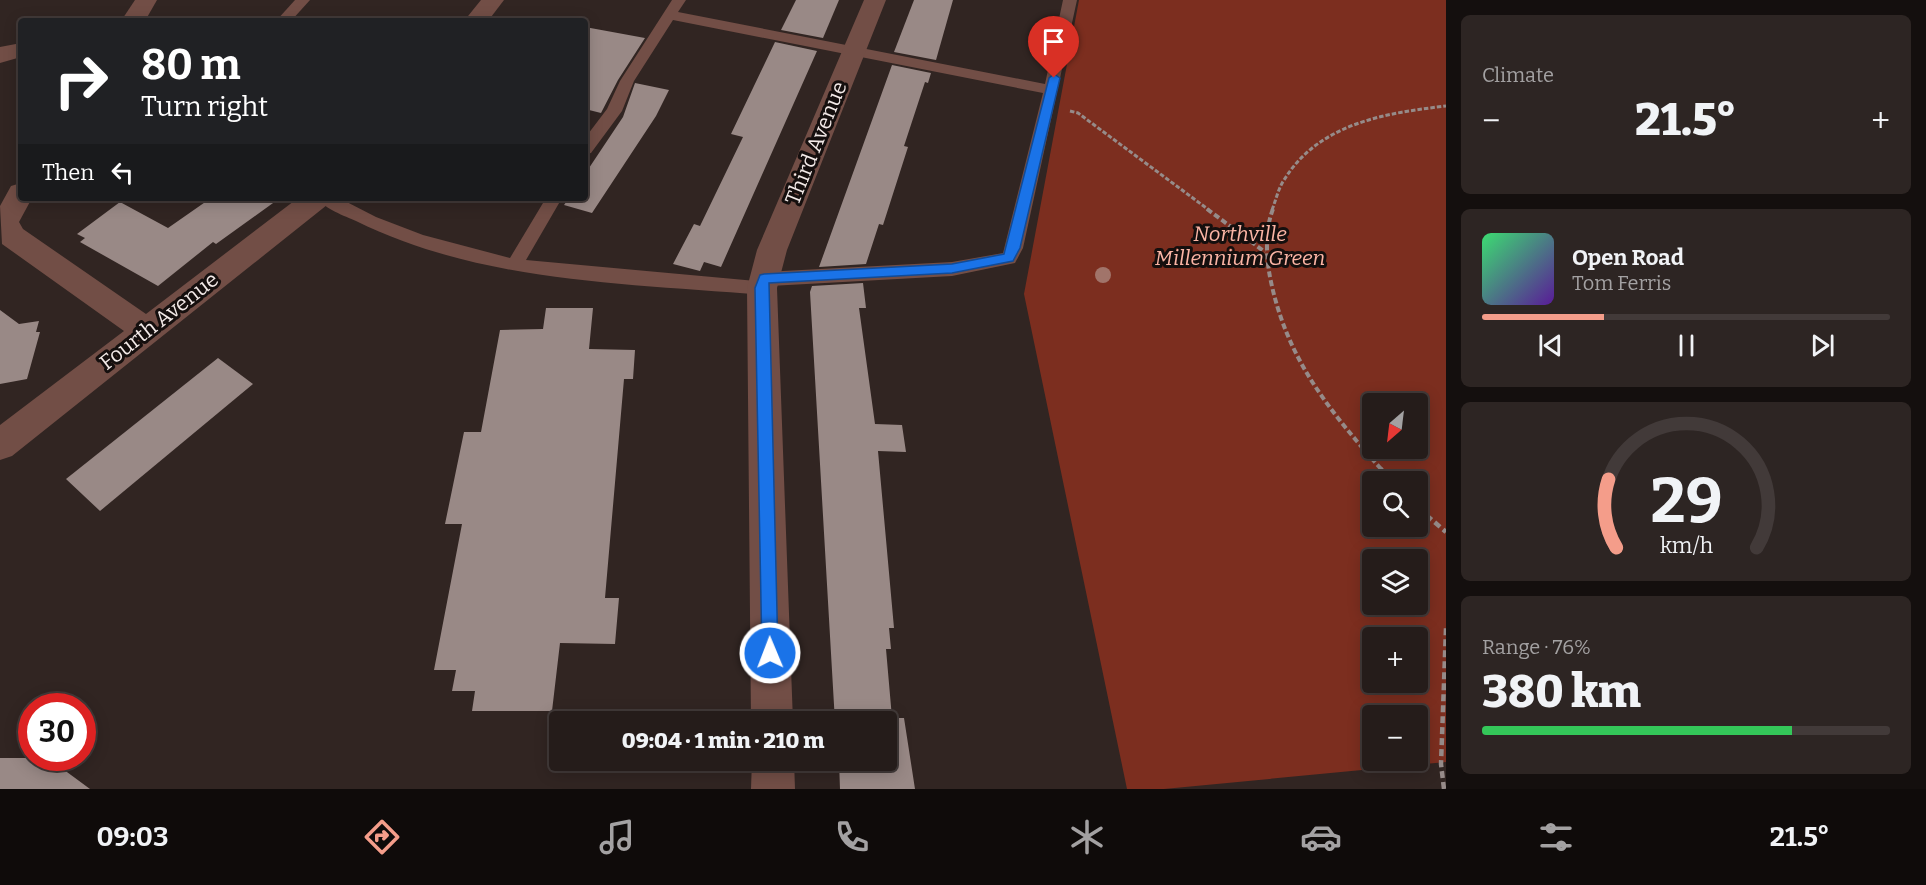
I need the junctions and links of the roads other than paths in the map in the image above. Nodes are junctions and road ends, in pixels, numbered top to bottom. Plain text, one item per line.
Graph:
1 (146, 0) edge
2 (303, 0) edge
3 (494, 0) edge
4 (679, 0) edge
5 (875, 0) edge
6 (1070, 0) edge
7 (670, 15) junction
8 (135, 18) edge
9 (286, 18) edge
10 (479, 18) edge
11 (855, 50) junction
12 (18, 51) edge
13 (0, 55) edge
14 (1051, 90) junction
15 (588, 145) edge
16 (18, 198) edge
17 (313, 201) edge
18 (331, 201) edge
19 (552, 201) edge
20 (6, 239) edge
21 (514, 266) junction
22 (763, 283) junction
23 (146, 330) junction
24 (0, 445) edge
25 (772, 711) edge
26 (772, 771) edge
27 (773, 789) edge

1 - 8 street
2 - 9 lane
3 - 10 street
4 - 7 lane
5 - 11 street, Third Avenue
6 - 14 lane
7 - 11 lane
7 - 15 lane
11 - 14 lane
11 - 22 street, Third Avenue
12 - 13 street
14 - 22 lane
16 - 20 street
17 - 23 street, Fourth Avenue
18 - 21 lane
19 - 21 lane
20 - 23 street
21 - 22 lane
22 - 25 street, Third Avenue
23 - 24 street, Fourth Avenue
26 - 27 street

